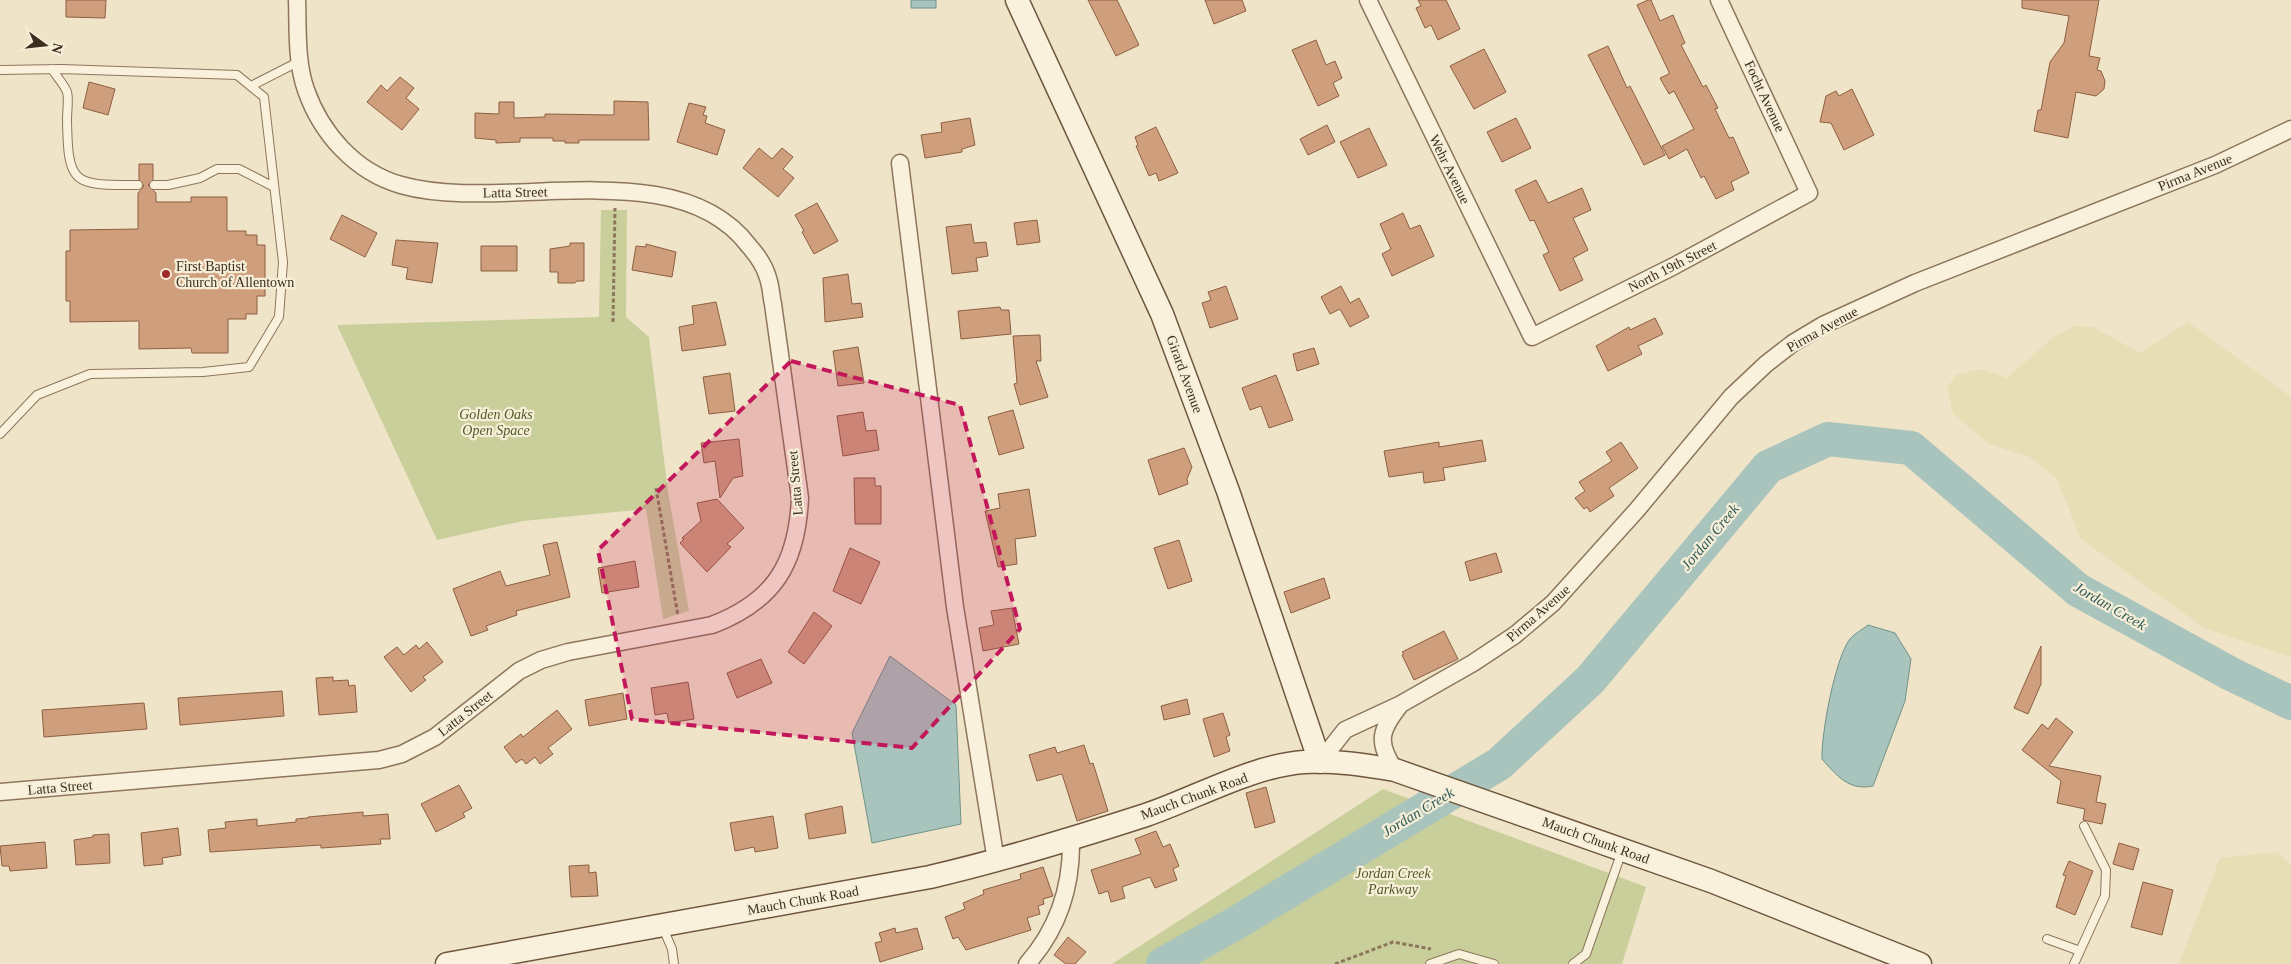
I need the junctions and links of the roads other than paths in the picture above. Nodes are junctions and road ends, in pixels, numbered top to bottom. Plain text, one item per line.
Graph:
1 (297, 0) edge
2 (1017, 0) edge
3 (1368, 0) edge
4 (1719, 0) edge
5 (300, 62) junction
6 (52, 69) junction
7 (0, 70) edge
8 (250, 86) junction
9 (2291, 129) edge
10 (900, 163) dead end
11 (138, 185) dead end
12 (154, 185) dead end
13 (274, 187) junction
14 (1809, 193) joint
15 (1532, 337) joint
16 (0, 434) edge
17 (1401, 704) junction
18 (1320, 762) junction
19 (1395, 770) junction
20 (0, 792) edge
21 (2084, 826) dead end
22 (1071, 839) junction
23 (1622, 849) junction
24 (996, 861) junction
25 (662, 926) junction
26 (2047, 939) dead end
27 (2080, 951) junction
28 (447, 964) edge
29 (674, 964) edge
30 (1027, 964) edge
31 (1430, 964) edge
32 (1494, 964) edge
33 (1573, 964) edge
34 (1920, 964) edge
35 (2074, 964) edge

1 - 5 street, Latta Street
2 - 18 main road, Girard Avenue
3 - 15 street, Wehr Avenue
4 - 14 street, Focht Avenue
5 - 8 lane
5 - 20 street, Latta Street
6 - 7 lane
6 - 8 lane
6 - 11 lane
8 - 13 lane
9 - 17 street, Pirma Avenue
10 - 24 street
12 - 13 lane
13 - 16 lane
14 - 15 street, North 19th Street
17 - 18 street, Pirma Avenue
17 - 19 street, Pirma Avenue
18 - 19 main road, Mauch Chunk Road
18 - 22 main road, Mauch Chunk Road
19 - 23 main road, Mauch Chunk Road
21 - 27 lane
22 - 24 main road, Mauch Chunk Road
22 - 30 street
23 - 33 lane
23 - 34 main road, Mauch Chunk Road
24 - 25 main road, Mauch Chunk Road
25 - 28 main road, Mauch Chunk Road
25 - 29 lane
26 - 27 lane
27 - 35 lane
31 - 32 lane

